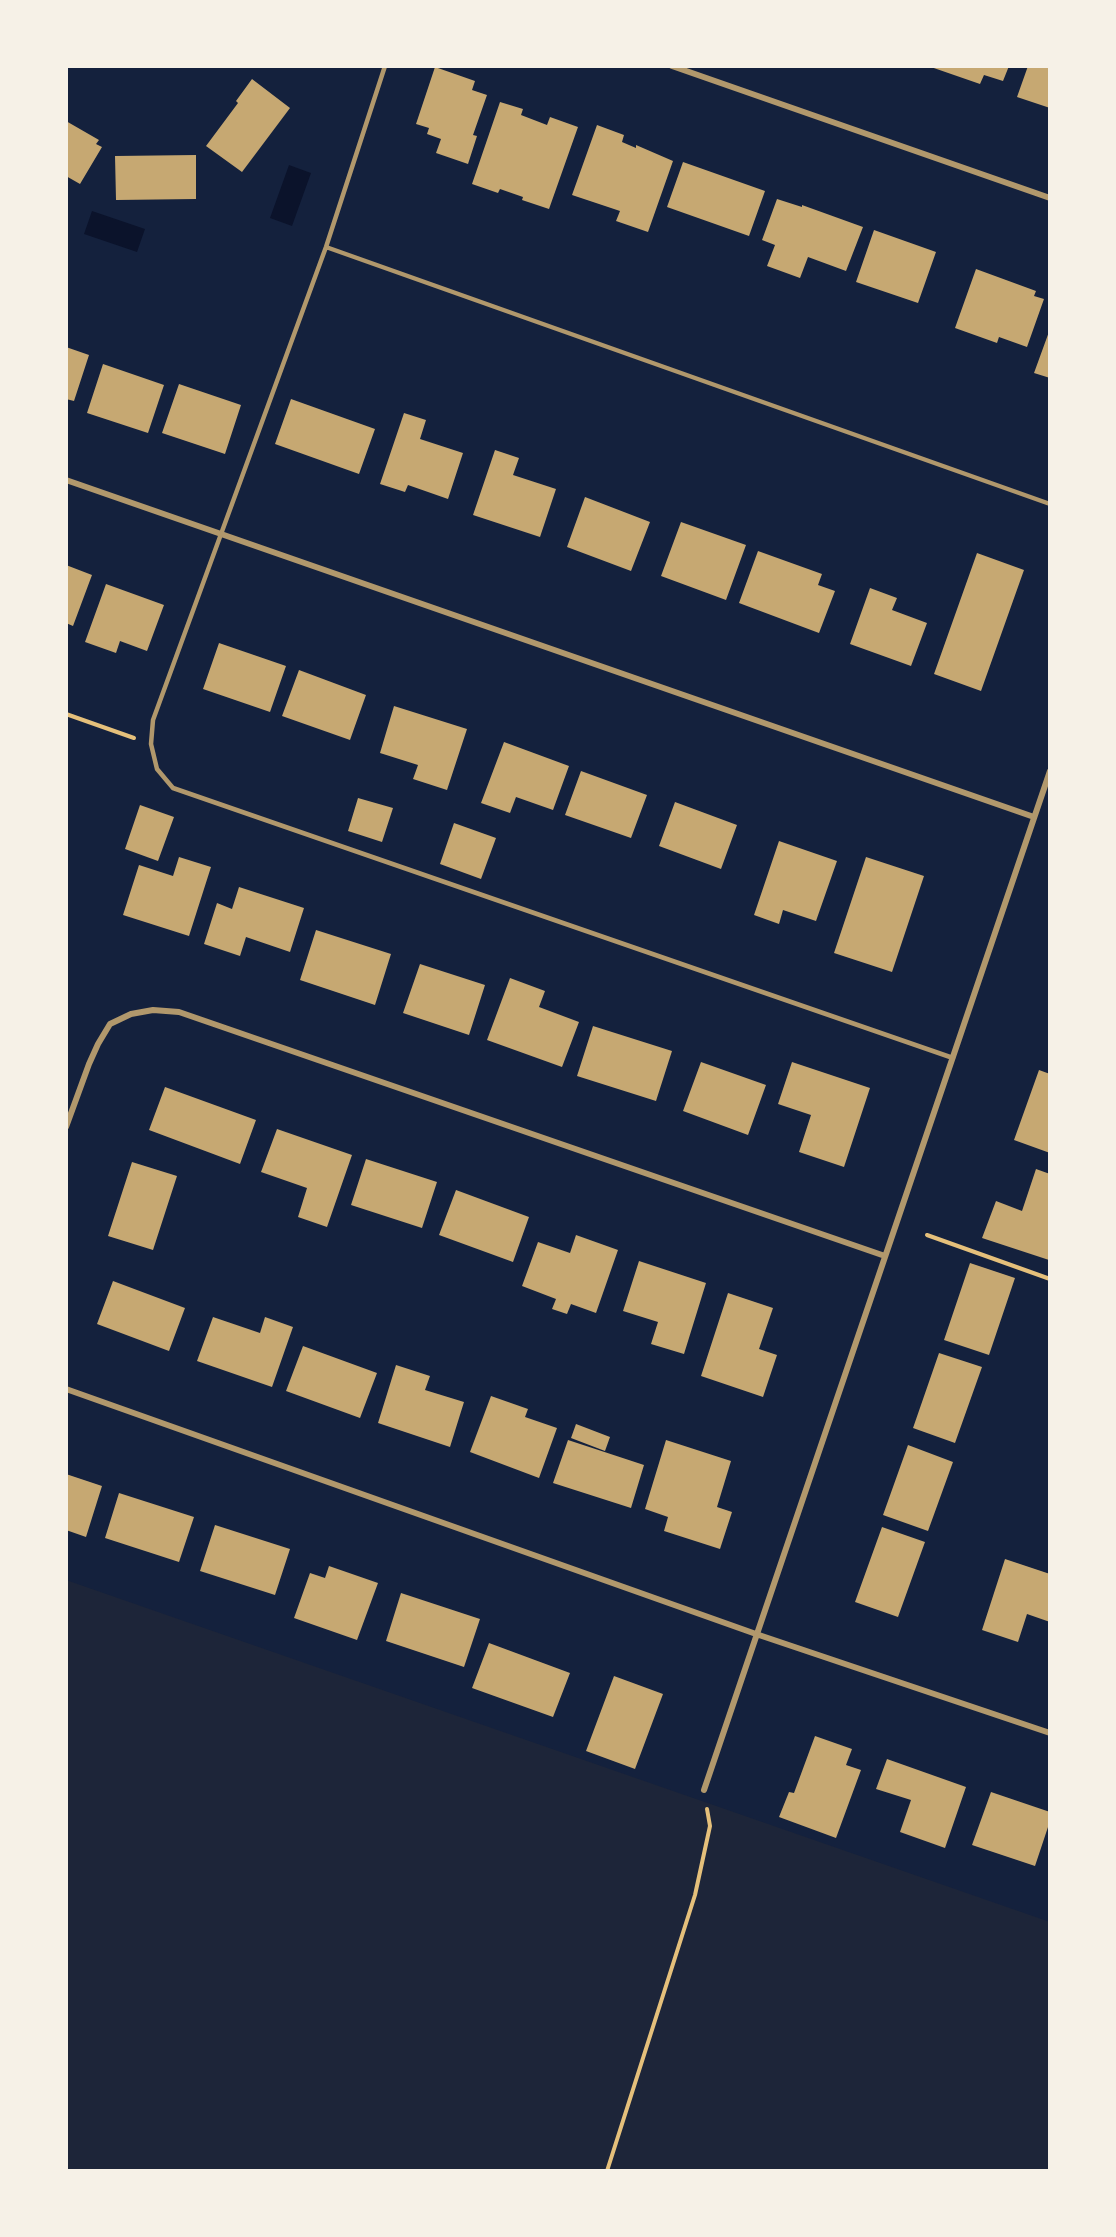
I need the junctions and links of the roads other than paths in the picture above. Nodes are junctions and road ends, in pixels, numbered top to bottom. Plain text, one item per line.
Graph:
1 (385, 66) edge
2 (672, 66) edge
3 (1050, 198) edge
4 (326, 247) junction
5 (66, 480) edge
6 (1050, 504) edge
7 (219, 534) junction
8 (1050, 771) edge
9 (1034, 817) junction
10 (953, 1058) junction
11 (66, 1127) edge
12 (885, 1256) junction
13 (66, 1389) edge
14 (756, 1634) junction
15 (1050, 1733) edge
16 (704, 1790) road end

1 - 4 lane
2 - 3 street
4 - 6 lane
4 - 7 lane
5 - 7 street
7 - 9 street
7 - 10 lane
8 - 9 street
9 - 10 street
10 - 12 street
11 - 12 street
12 - 14 street
13 - 14 street
14 - 15 street
14 - 16 street

